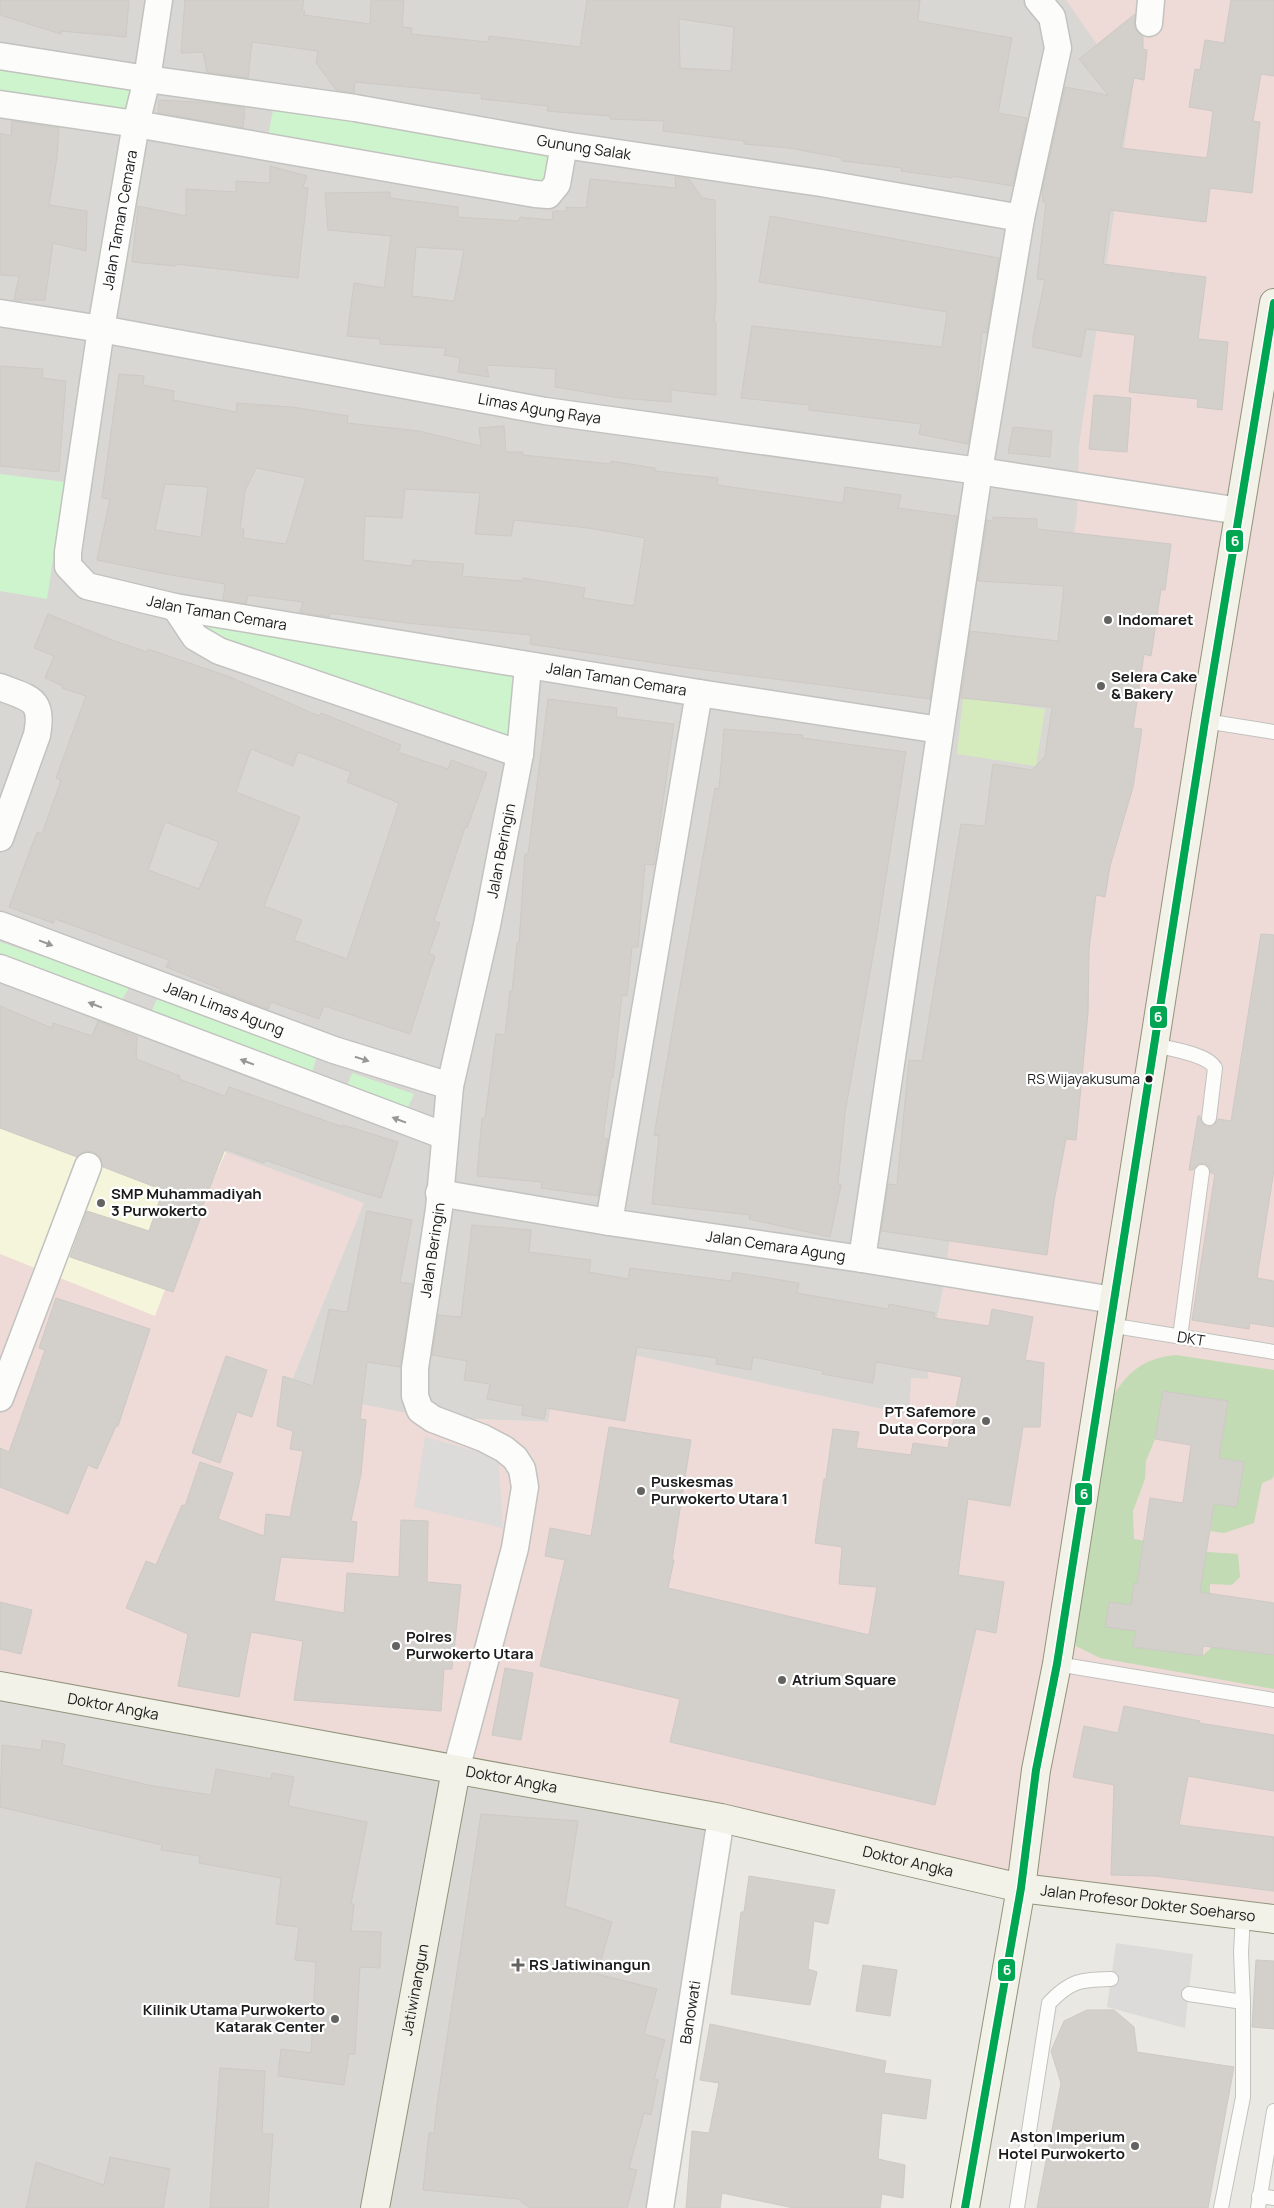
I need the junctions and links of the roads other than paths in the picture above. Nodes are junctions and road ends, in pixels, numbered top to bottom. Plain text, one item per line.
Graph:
1 (159, 0) edge
2 (1038, 0) edge
3 (0, 56) edge
4 (147, 79) junction
5 (0, 104) edge
6 (136, 124) junction
7 (564, 145) junction
8 (1021, 218) junction
9 (1274, 304) edge
10 (0, 313) edge
11 (101, 329) junction
12 (979, 471) junction
13 (1240, 511) junction
14 (175, 607) junction
15 (528, 666) junction
16 (0, 687) edge
17 (699, 693) junction
18 (1205, 721) junction
19 (940, 730) junction
20 (1274, 732) edge
21 (520, 754) junction
22 (0, 838) edge
23 (0, 925) edge
24 (0, 968) edge
25 (148, 982) junction
26 (133, 1019) junction
27 (1155, 1045) junction
28 (334, 1050) junction
29 (450, 1086) junction
30 (318, 1089) junction
31 (1209, 1118) dead end
32 (445, 1136) junction
33 (88, 1166) dead end
34 (1202, 1172) dead end
35 (439, 1193) junction
36 (609, 1222) junction
37 (862, 1259) junction
38 (1111, 1313) junction
39 (1180, 1337) junction
40 (1274, 1352) edge
41 (0, 1398) edge
42 (1057, 1664) junction
43 (0, 1686) edge
44 (1274, 1700) edge
45 (456, 1770) junction
46 (721, 1818) junction
47 (1021, 1888) junction
48 (1243, 1916) junction
49 (1274, 1919) edge
50 (1111, 1979) dead end
51 (1189, 1994) dead end
52 (1243, 2002) junction
53 (1274, 2111) edge
54 (1274, 2198) edge
55 (1258, 2202) edge
56 (375, 2208) edge
57 (660, 2208) edge
58 (965, 2208) edge
59 (1017, 2208) edge
60 (1221, 2208) edge

1 - 4 street, Jalan Taman Cemara
2 - 8 street
3 - 4 street, Gunung Salak
4 - 6 street, Jalan Taman Cemara
4 - 7 street, Gunung Salak
5 - 6 street
6 - 7 street
6 - 11 street, Jalan Taman Cemara
7 - 8 street, Gunung Salak
8 - 12 street
9 - 13 main road
10 - 11 street, Limas Agung Raya
11 - 12 street, Limas Agung Raya
11 - 14 street, Jalan Taman Cemara
12 - 13 street, Limas Agung Raya
12 - 19 street
13 - 18 main road
14 - 15 street, Jalan Taman Cemara
14 - 21 street
15 - 17 street, Jalan Taman Cemara
15 - 21 street, Jalan Beringin
16 - 22 street
17 - 19 street, Jalan Taman Cemara
17 - 36 street
18 - 20 lane
18 - 27 main road
19 - 37 street
21 - 29 street, Jalan Beringin
23 -> 25 street, Jalan Limas Agung
26 -> 24 street
25 - 26 street
25 - 28 street, Jalan Limas Agung
30 -> 26 street
27 - 31 lane
27 - 38 main road
28 -> 29 street, Jalan Limas Agung
28 - 30 street
29 - 32 street, Jalan Beringin
32 -> 30 street
32 - 35 street, Jalan Beringin
33 - 41 street
34 - 39 lane
35 - 36 street, Jalan Cemara Agung
35 - 45 street, Jalan Beringin
36 - 37 street, Jalan Cemara Agung
37 - 38 street, Jalan Cemara Agung
38 - 39 lane, DKT
38 - 42 main road
39 - 40 lane, DKT
42 - 44 lane
42 - 47 main road
43 - 45 main road, Doktor Angka
45 - 46 main road, Doktor Angka
45 - 56 main road, Jatiwinangun
46 - 47 main road, Doktor Angka
46 - 57 street, Banowati
47 - 48 main road, Jalan Profesor Dokter Soeharso
47 - 58 main road
48 - 49 main road, Jalan Profesor Dokter Soeharso
48 - 52 lane
50 - 59 lane
51 - 52 lane
52 - 60 lane
53 - 55 lane
54 - 55 lane

